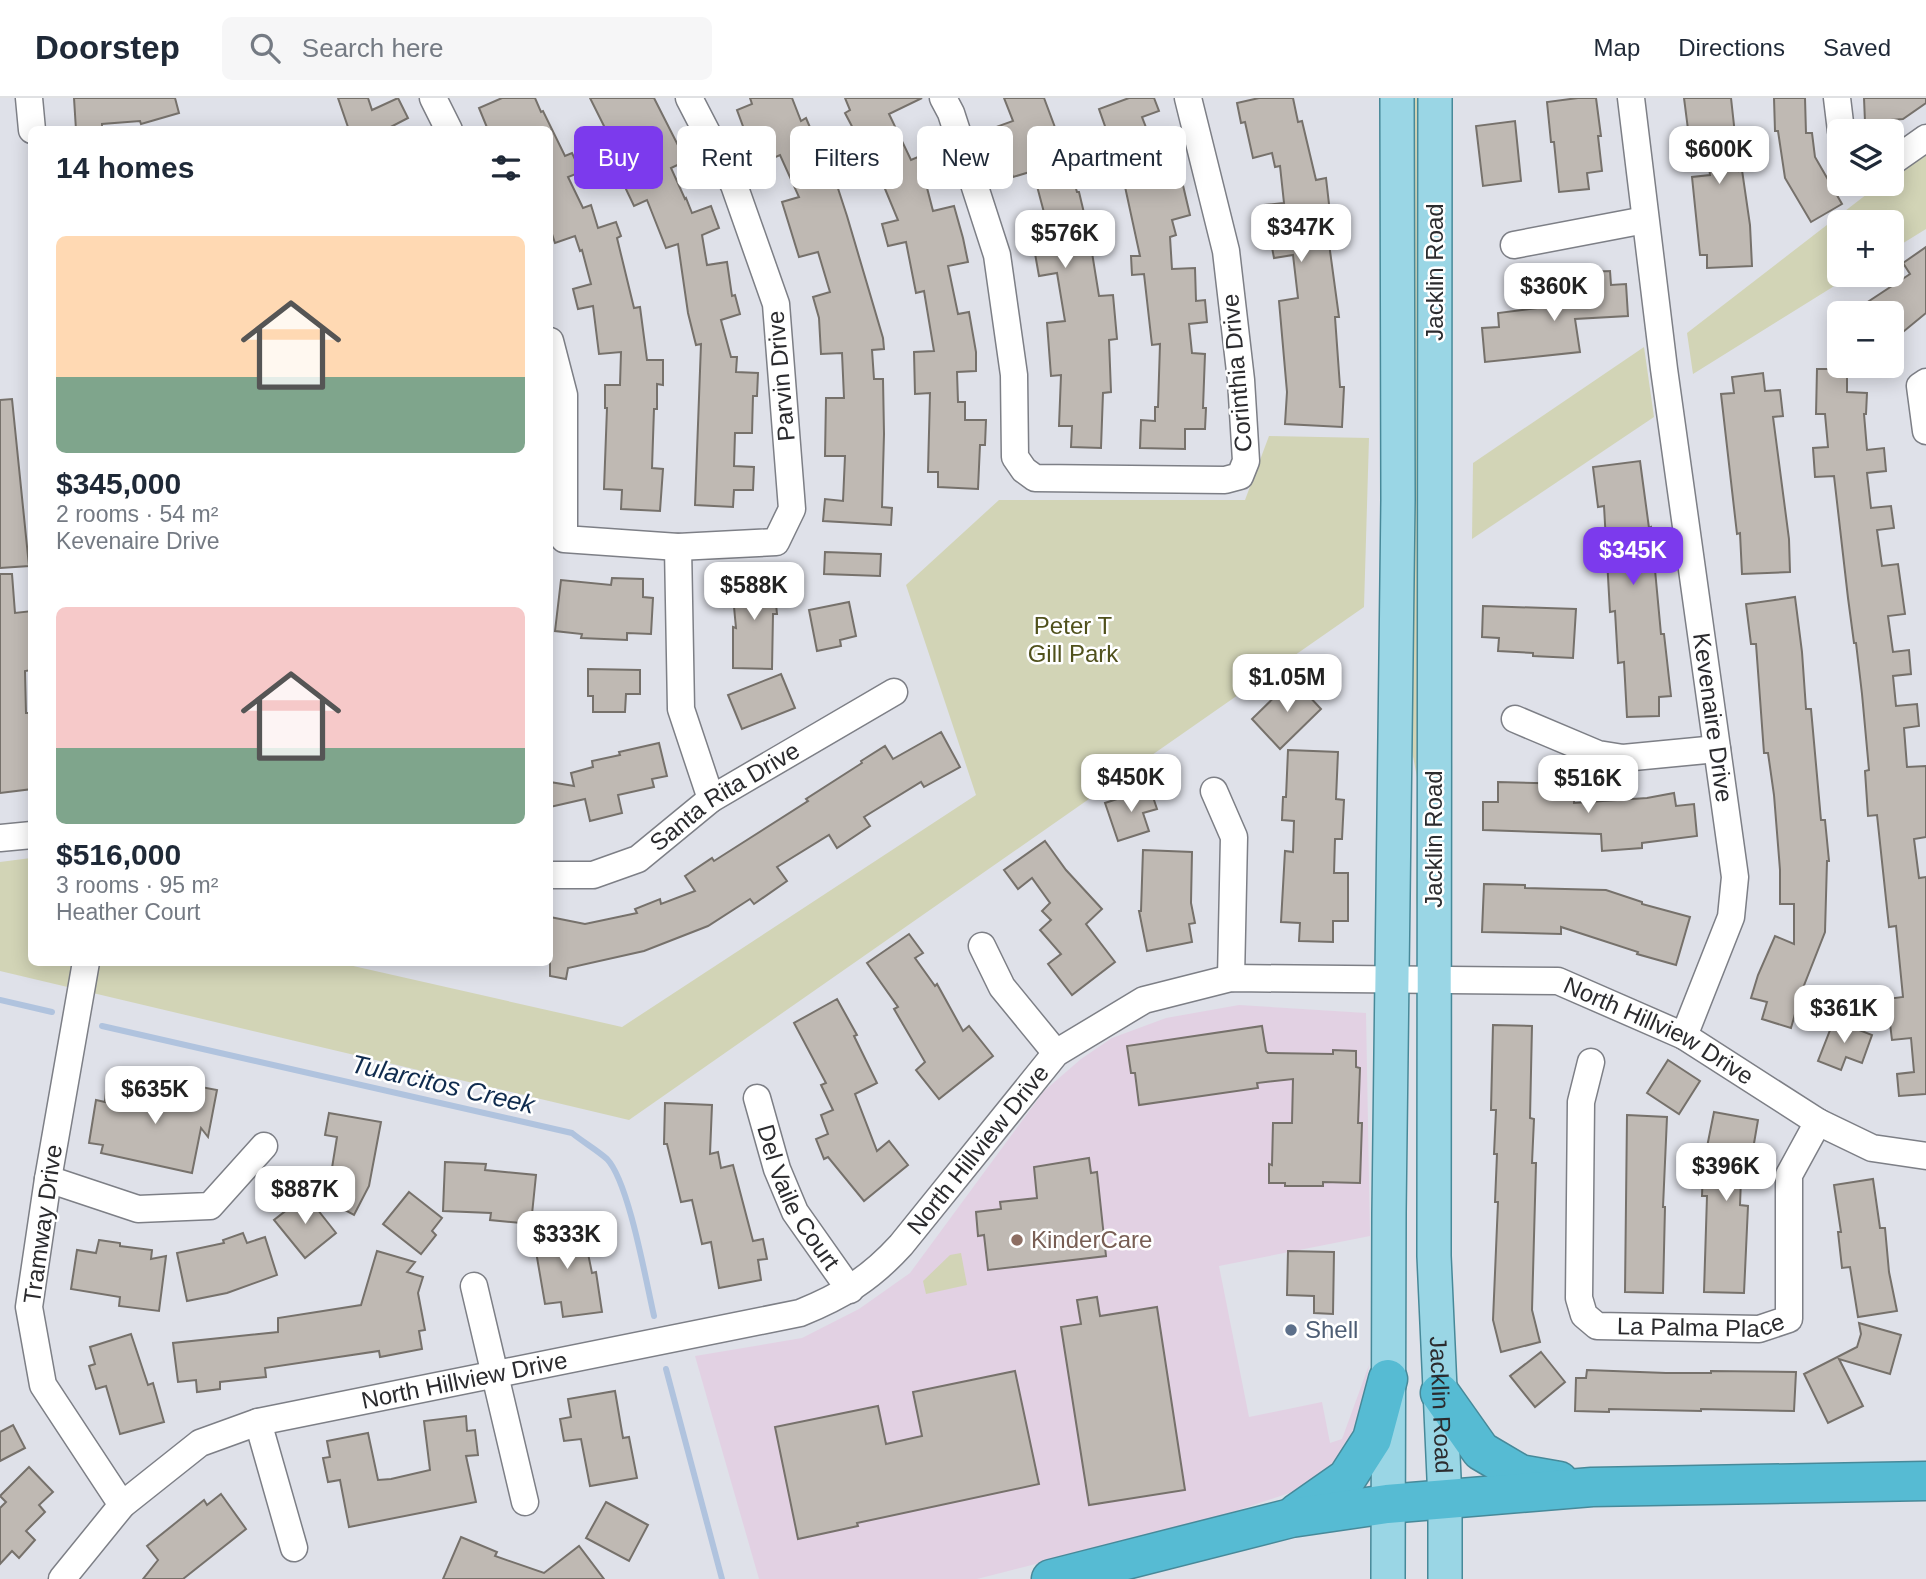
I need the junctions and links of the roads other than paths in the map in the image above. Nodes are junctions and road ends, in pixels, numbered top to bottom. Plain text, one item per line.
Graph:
1 (29, 98) edge
2 (433, 98) edge
3 (689, 98) edge
4 (943, 98) edge
5 (1188, 98) edge
6 (1397, 98) edge
7 (1435, 98) edge
8 (1631, 98) edge
9 (1837, 98) edge
10 (1840, 119) edge
11 (32, 126) edge
12 (447, 126) edge
13 (1926, 138) edge
14 (1904, 154) edge
15 (1645, 220) junction
16 (1514, 245) dead end
17 (553, 353) edge
18 (1923, 384) edge
19 (1926, 431) edge
20 (678, 547) junction
21 (894, 692) dead end
22 (1515, 719) dead end
23 (1717, 750) junction
24 (1214, 791) dead end
25 (711, 799) junction
26 (28, 835) edge
27 (0, 838) edge
28 (553, 875) edge
29 (982, 946) dead end
30 (85, 966) edge
31 (1231, 978) junction
32 (1391, 981) junction
33 (1434, 982) junction
34 (1684, 1036) junction
35 (1056, 1053) junction
36 (1591, 1062) dead end
37 (757, 1098) dead end
38 (1818, 1122) junction
39 (264, 1146) dead end
40 (1926, 1156) edge
41 (48, 1179) junction
42 (474, 1286) dead end
43 (850, 1290) junction
44 (495, 1374) junction
45 (1388, 1379) junction
46 (1440, 1393) junction
47 (258, 1422) junction
48 (1926, 1481) edge
49 (1592, 1487) junction
50 (1445, 1500) junction
51 (525, 1502) dead end
52 (1387, 1504) junction
53 (122, 1506) junction
54 (1291, 1518) junction
55 (294, 1548) dead end
56 (62, 1579) edge
57 (1051, 1579) edge
58 (1388, 1579) edge
59 (1445, 1579) edge

1 - 11 street
2 - 12 street
3 - 20 street, Parvin Drive
4 - 5 street, Corinthia Drive
6 - 32 main road, Jacklin Road
7 - 33 main road, Jacklin Road
8 - 15 street, Kevenaire Drive
9 - 10 street
13 - 14 street
15 - 16 street
15 - 23 street, Kevenaire Drive
17 - 20 street
18 - 19 street
20 - 25 street
21 - 25 street, Santa Rita Drive
22 - 23 street
23 - 34 street, Kevenaire Drive
24 - 31 street
25 - 28 street, Santa Rita Drive
26 - 27 street
29 - 35 street
30 - 41 street, Tramway Drive
31 - 32 street, North Hillview Drive
31 - 35 street, North Hillview Drive
32 - 33 street, North Hillview Drive
32 - 45 main road, Jacklin Road
33 - 34 street, North Hillview Drive
33 - 46 main road, Jacklin Road
34 - 38 street, North Hillview Drive
35 - 43 street, North Hillview Drive
36 - 38 street, La Palma Place
37 - 43 street, Del Vaile Court
38 - 40 street, North Hillview Drive
39 - 41 street
41 - 53 street, Tramway Drive
42 - 44 street
43 - 44 street, North Hillview Drive
44 - 47 street, North Hillview Drive
44 - 51 street
45 - 52 main road, Jacklin Road
45 - 54 highway
46 - 49 highway
46 - 50 main road, Jacklin Road
47 - 53 street, North Hillview Drive
47 - 55 street
48 - 49 highway
49 - 50 highway
50 - 52 highway
50 - 59 main road, Jacklin Road
52 - 54 highway
52 - 58 main road, Jacklin Road
53 - 56 street, North Hillview Drive
54 - 57 highway

